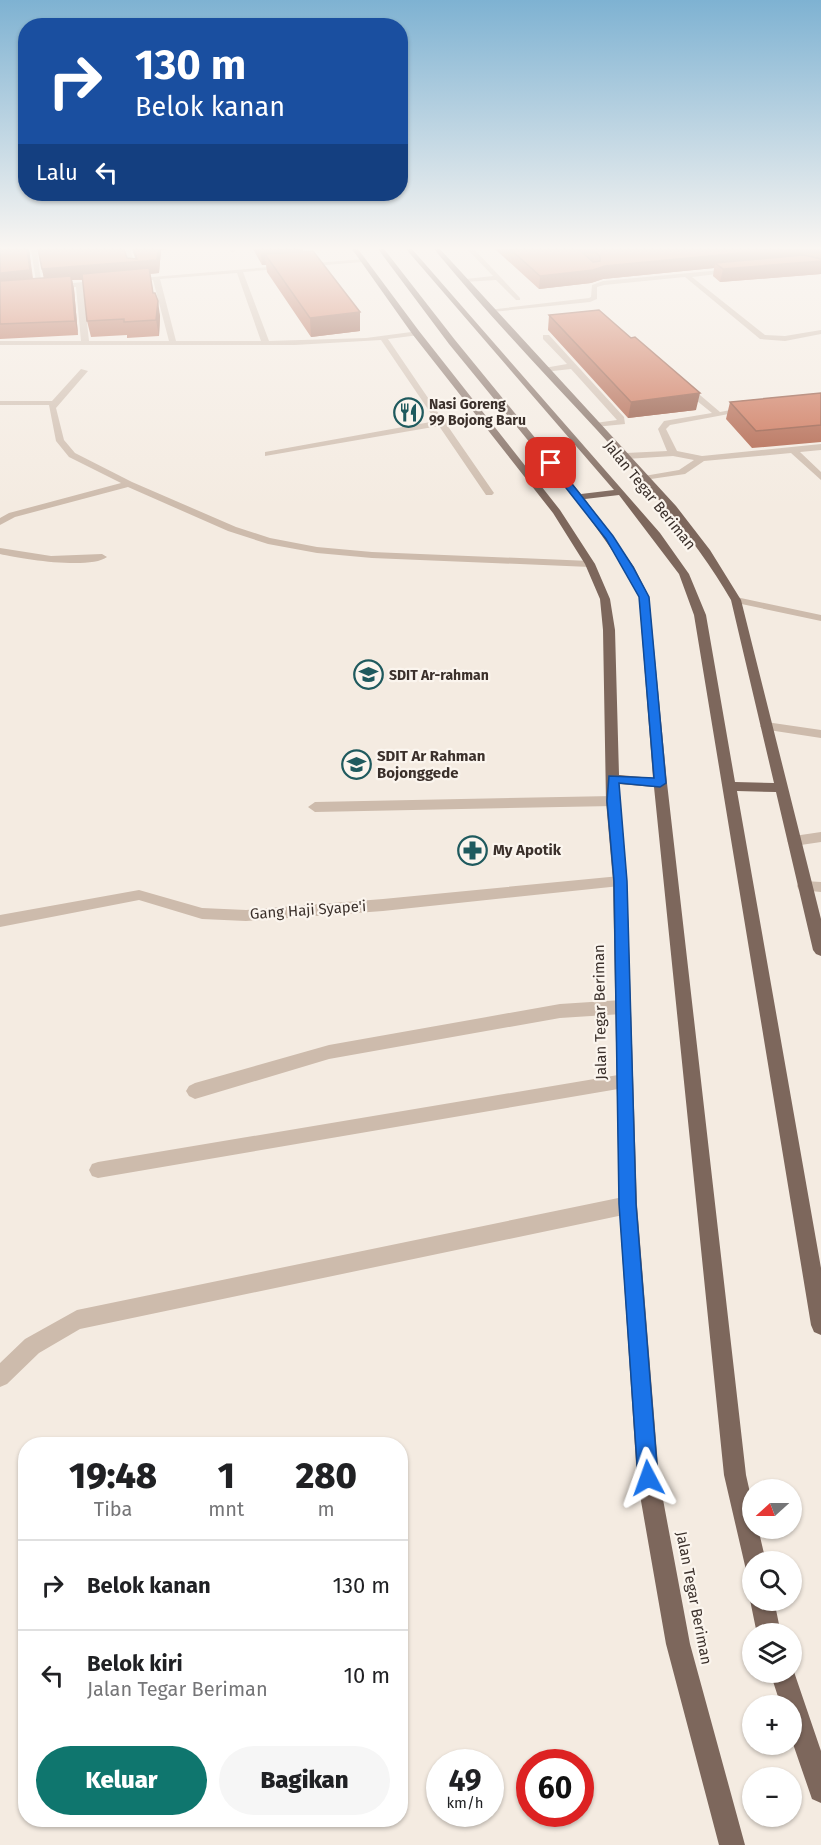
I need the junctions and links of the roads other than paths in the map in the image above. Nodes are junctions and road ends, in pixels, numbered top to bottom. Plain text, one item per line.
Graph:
1 (84, 335) edge
2 (171, 335) edge
3 (263, 335) edge
4 (429, 335) edge
5 (431, 335) edge
6 (489, 335) edge
7 (511, 335) edge
8 (761, 335) edge
9 (802, 335) edge
10 (546, 337) dead end
11 (383, 338) junction
12 (435, 342) junction
13 (0, 343) edge
14 (85, 343) junction
15 (173, 343) junction
16 (266, 343) junction
17 (572, 366) junction
18 (547, 370) junction
19 (84, 371) dead end
20 (674, 378) edge
21 (0, 403) edge
22 (54, 403) junction
23 (752, 409) edge
24 (718, 414) junction
25 (483, 418) junction
26 (441, 422) junction
27 (598, 425) junction
28 (821, 447) edge
29 (792, 449) junction
30 (673, 453) junction
31 (268, 454) dead end
32 (626, 456) junction
33 (702, 459) junction
34 (821, 477) edge
35 (647, 478) junction
36 (129, 484) junction
37 (621, 492) junction
38 (489, 493) dead end
39 (579, 497) junction
40 (0, 522) edge
41 (0, 551) edge
42 (102, 556) dead end
43 (590, 564) junction
44 (736, 600) junction
45 (821, 618) edge
46 (766, 726) junction
47 (821, 734) edge
48 (614, 779) junction
49 (660, 783) junction
50 (728, 786) junction
51 (781, 789) junction
52 (613, 801) junction
53 (315, 807) dead end
54 (821, 837) edge
55 (794, 841) junction
56 (620, 881) junction
57 (804, 886) junction
58 (821, 887) edge
59 (0, 921) edge
60 (818, 924) edge
61 (821, 950) edge
62 (622, 1007) junction
63 (624, 1081) junction
64 (195, 1091) dead end
65 (98, 1170) dead end
66 (628, 1204) junction
67 (821, 1325) edge
68 (0, 1377) edge
69 (752, 1551) edge
70 (786, 1683) edge
71 (821, 1790) edge
72 (732, 1845) edge

1 - 14 street
2 - 15 street
3 - 16 street
4 - 12 main road, Jalan Tegar Beriman
5 - 12 main road, Jalan Tegar Beriman
6 - 37 main road, Jalan Tegar Beriman
7 - 18 main road, Jalan Tegar Beriman
8 - 9 street
10 - 17 street
11 - 12 street
11 - 16 street
11 - 26 street
12 - 25 main road, Jalan Tegar Beriman
12 - 39 main road, Jalan Tegar Beriman
13 - 14 street
14 - 15 street
15 - 16 street
17 - 18 street
17 - 27 street
18 - 27 main road, Jalan Tegar Beriman
19 - 22 street
20 - 24 street
21 - 22 street
22 - 36 street
23 - 24 street
24 - 30 street
25 - 26 street
25 - 43 main road, Jalan Tegar Beriman
26 - 31 street
26 - 38 street
27 - 32 main road, Jalan Tegar Beriman
28 - 29 street
29 - 33 street
29 - 34 street
30 - 32 street
30 - 33 street
32 - 35 main road, Jalan Tegar Beriman
33 - 35 street
35 - 44 main road, Jalan Tegar Beriman
36 - 40 street
36 - 43 street
37 - 39 main road
37 - 50 main road, Jalan Tegar Beriman
39 - 49 main road, Jalan Tegar Beriman
41 - 42 street
43 - 48 main road, Jalan Tegar Beriman
44 - 45 street
44 - 46 main road, Jalan Tegar Beriman
46 - 47 street
46 - 51 main road, Jalan Tegar Beriman
48 - 49 main road
48 - 52 main road, Jalan Tegar Beriman
49 - 69 main road, Jalan Tegar Beriman
50 - 51 main road
50 - 67 main road, Jalan Tegar Beriman
51 - 55 main road, Jalan Tegar Beriman
52 - 53 street
52 - 56 main road, Jalan Tegar Beriman
54 - 55 street
55 - 57 main road, Jalan Tegar Beriman
56 - 59 street, Gang Haji Syape'i
56 - 62 main road, Jalan Tegar Beriman
57 - 58 street
57 - 60 main road, Jalan Tegar Beriman
60 - 61 main road, Jalan Tegar Beriman
62 - 63 main road, Jalan Tegar Beriman
62 - 64 street
63 - 65 street
63 - 66 main road, Jalan Tegar Beriman
66 - 68 street
66 - 72 main road, Jalan Tegar Beriman
70 - 71 main road

